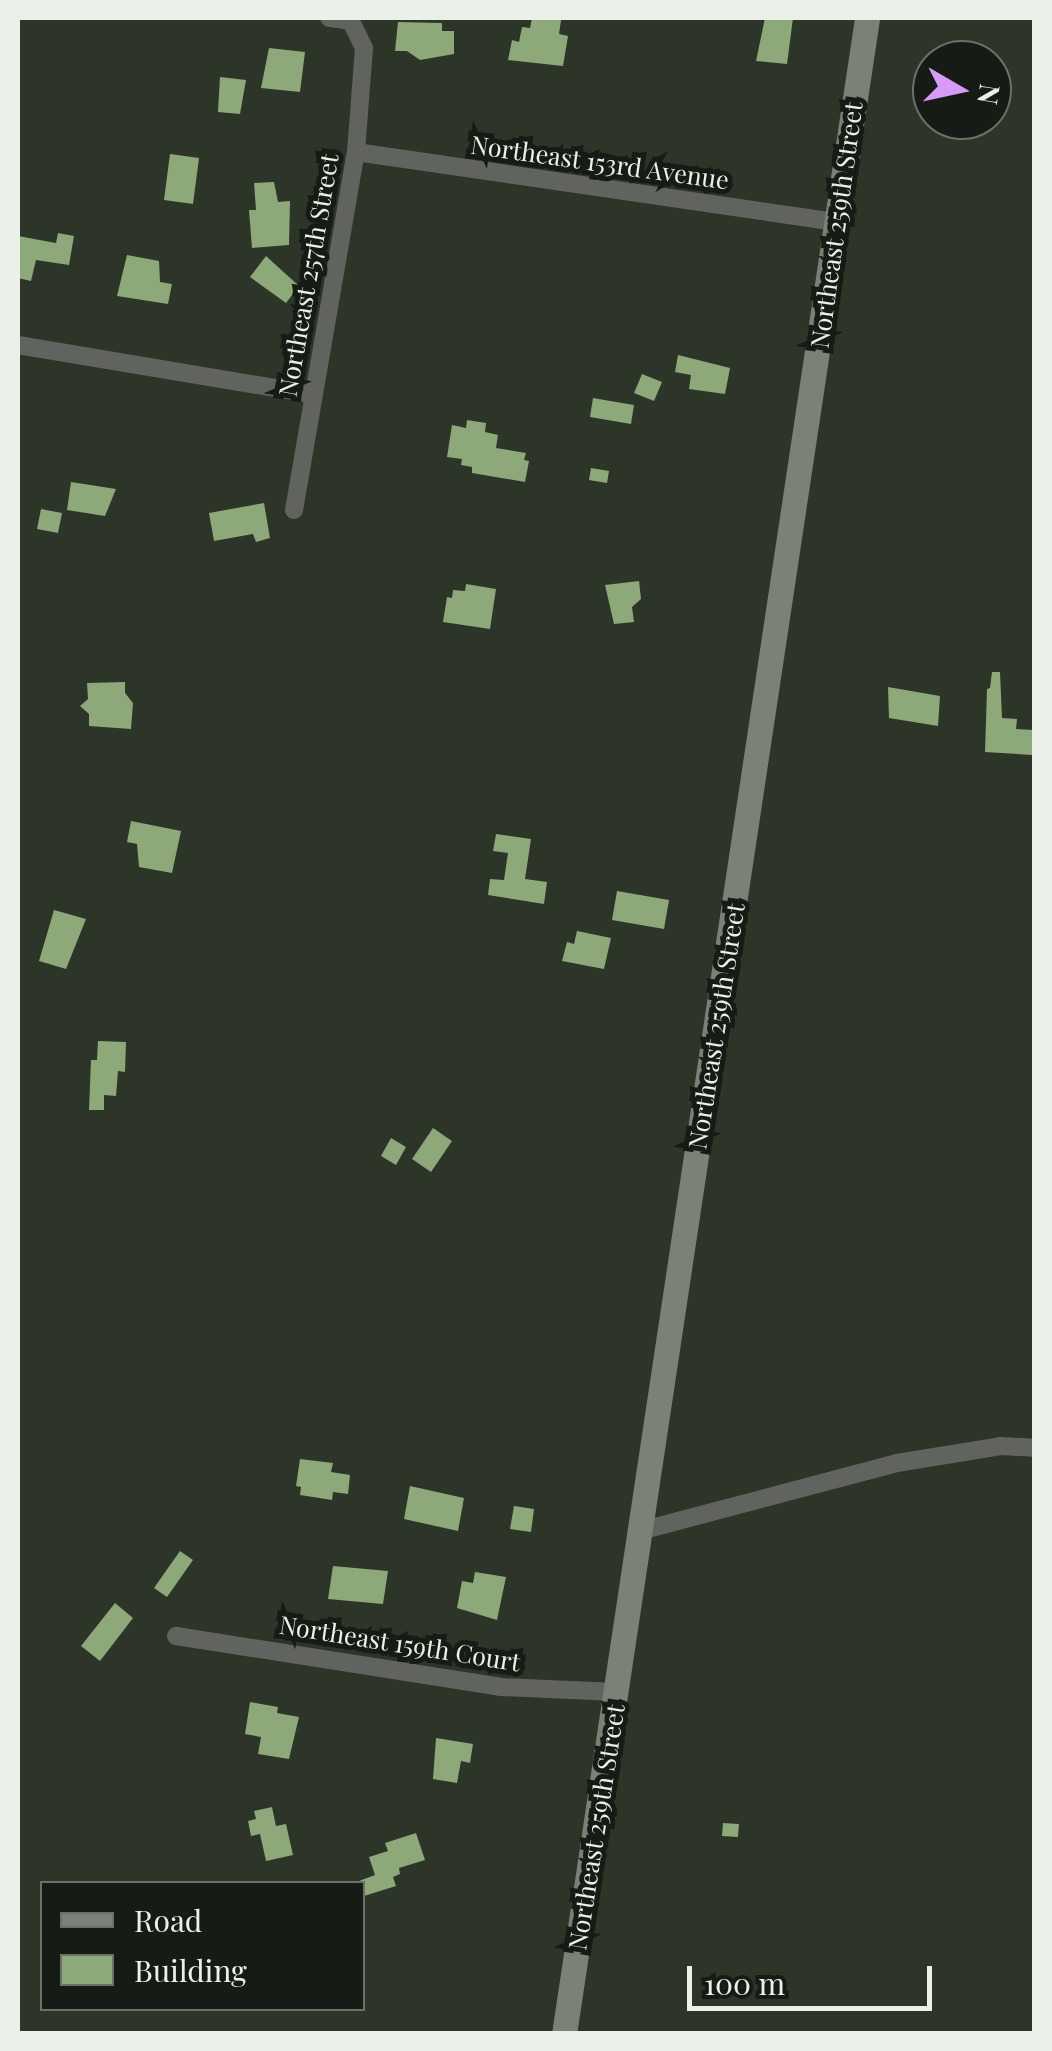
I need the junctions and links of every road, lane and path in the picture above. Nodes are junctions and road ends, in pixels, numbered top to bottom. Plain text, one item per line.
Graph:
1 (329, 18) edge
2 (867, 18) edge
3 (356, 152) junction
4 (836, 222) junction
5 (18, 345) edge
6 (312, 394) junction
7 (294, 510) dead end
8 (1034, 1448) edge
9 (640, 1531) junction
10 (176, 1636) dead end
11 (616, 1692) junction
12 (564, 2034) edge

1 - 3 street, Northeast 257th Street
2 - 4 street, Northeast 259th Street
3 - 4 street, Northeast 153rd Avenue
3 - 6 street, Northeast 257th Street
4 - 9 street, Northeast 259th Street
5 - 6 street
6 - 7 street, Northeast 257th Street
8 - 9 street
9 - 11 street, Northeast 259th Street
10 - 11 street, Northeast 159th Court
11 - 12 street, Northeast 259th Street

